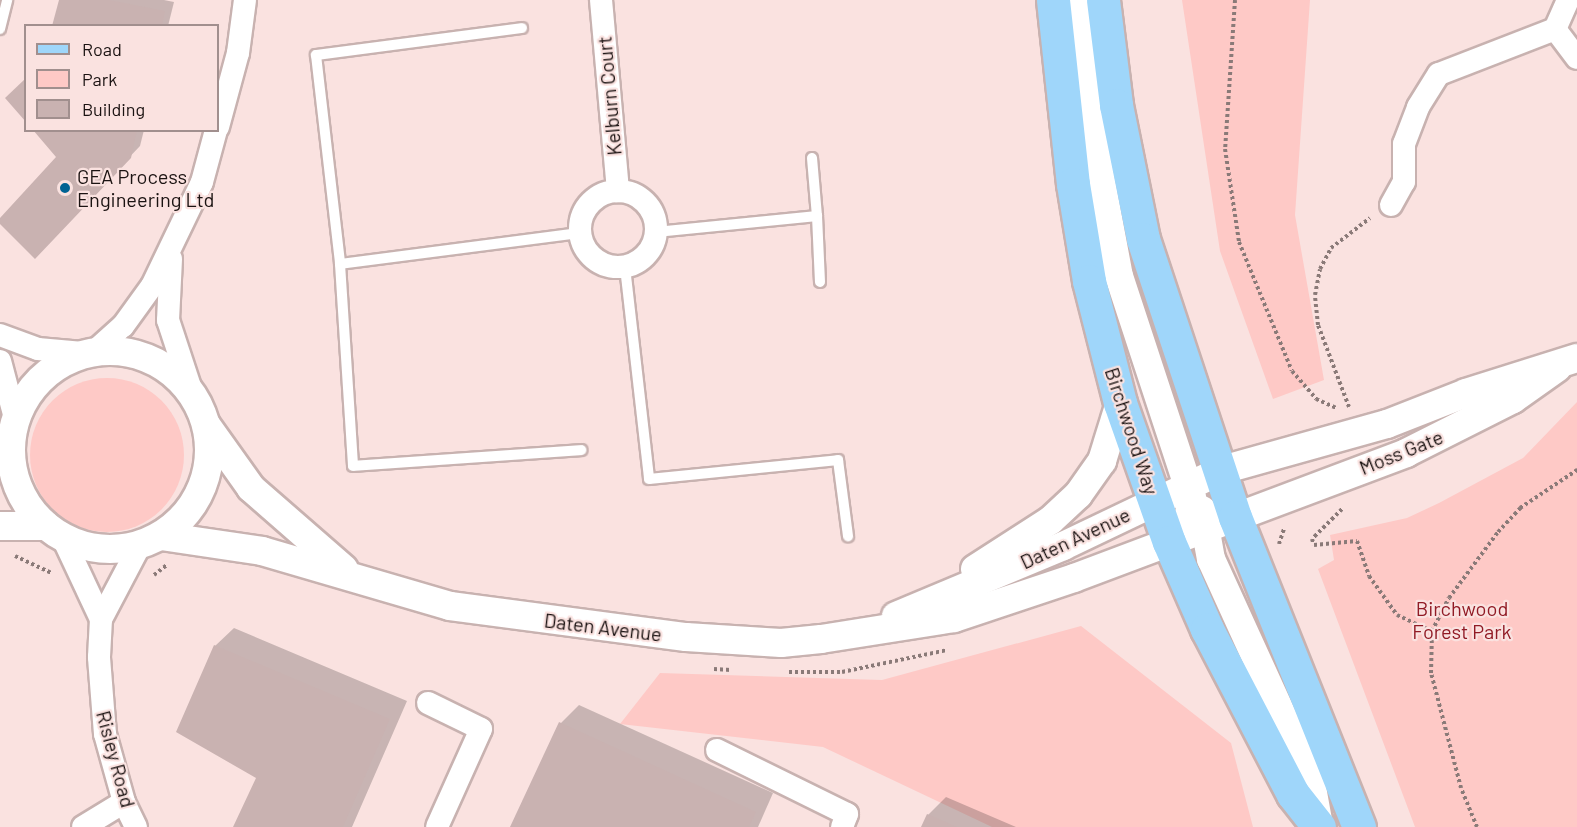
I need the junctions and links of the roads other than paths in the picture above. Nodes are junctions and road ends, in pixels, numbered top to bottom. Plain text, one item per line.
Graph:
1 (7, 0) edge
2 (245, 0) edge
3 (601, 0) edge
4 (1053, 0) edge
5 (1081, 0) edge
6 (1103, 0) edge
7 (1568, 0) edge
8 (522, 28) dead end
9 (0, 29) edge
10 (1555, 29) junction
11 (1577, 58) edge
12 (219, 122) edge
13 (216, 132) edge
14 (812, 158) dead end
15 (618, 191) junction
16 (1391, 205) road end
17 (817, 216) junction
18 (656, 232) junction
19 (580, 233) junction
20 (172, 248) junction
21 (340, 264) junction
22 (625, 267) junction
23 (820, 282) dead end
24 (0, 334) edge
25 (90, 352) junction
26 (0, 362) edge
27 (1567, 363) edge
28 (190, 390) junction
29 (1120, 403) junction
30 (207, 426) junction
31 (9, 434) edge
32 (581, 450) dead end
33 (1222, 470) junction
34 (1188, 485) junction
35 (1154, 501) junction
36 (1235, 517) junction
37 (0, 526) edge
38 (1203, 529) junction
39 (54, 532) junction
40 (848, 536) dead end
41 (151, 540) junction
42 (1169, 542) junction
43 (349, 574) junction
44 (921, 605) junction
45 (101, 619) junction
46 (861, 632) junction
47 (428, 703) dead end
48 (717, 750) dead end
49 (124, 802) junction
50 (82, 827) edge
51 (136, 827) edge
52 (437, 827) edge
53 (842, 827) edge
54 (1319, 827) edge
55 (1359, 827) edge

1 - 9 lane
2 - 12 street
3 - 15 street, Kelburn Court
4 - 29 main road, Birchwood Way
5 - 34 street
6 - 33 main road
7 - 10 street
8 - 21 lane
10 - 11 street
10 - 16 street
13 - 20 street
14 - 17 lane
15 - 18 street
15 - 19 street
17 - 18 lane
17 - 23 lane
18 - 22 street
19 - 21 lane
19 - 22 street
20 - 25 street
20 - 28 street
21 - 32 lane
22 - 40 lane
24 - 25 street
25 - 28 street
25 - 31 street
26 - 31 street
27 - 33 street, Moss Gate
27 - 36 street, Moss Gate
28 - 30 street
29 - 35 main road, Birchwood Way
29 - 44 street
30 - 41 street
30 - 43 street, Daten Avenue
31 - 39 street
33 - 34 street, Daten Avenue
33 - 36 main road
33 - 38 street
34 - 35 street, Daten Avenue
34 - 42 street
35 - 42 main road, Birchwood Way
35 - 44 street, Daten Avenue
36 - 38 street, Daten Avenue
36 - 55 main road
37 - 39 street
38 - 42 street, Daten Avenue
38 - 54 street
39 - 41 street
39 - 45 street, Risley Road
41 - 43 street, Daten Avenue
41 - 45 street, Risley Road
42 - 46 street, Daten Avenue
42 - 54 main road, Birchwood Way
43 - 46 street, Daten Avenue
44 - 46 street, Daten Avenue
45 - 49 street, Risley Road
47 - 52 street
48 - 53 street
49 - 50 street
49 - 51 street, Risley Road

